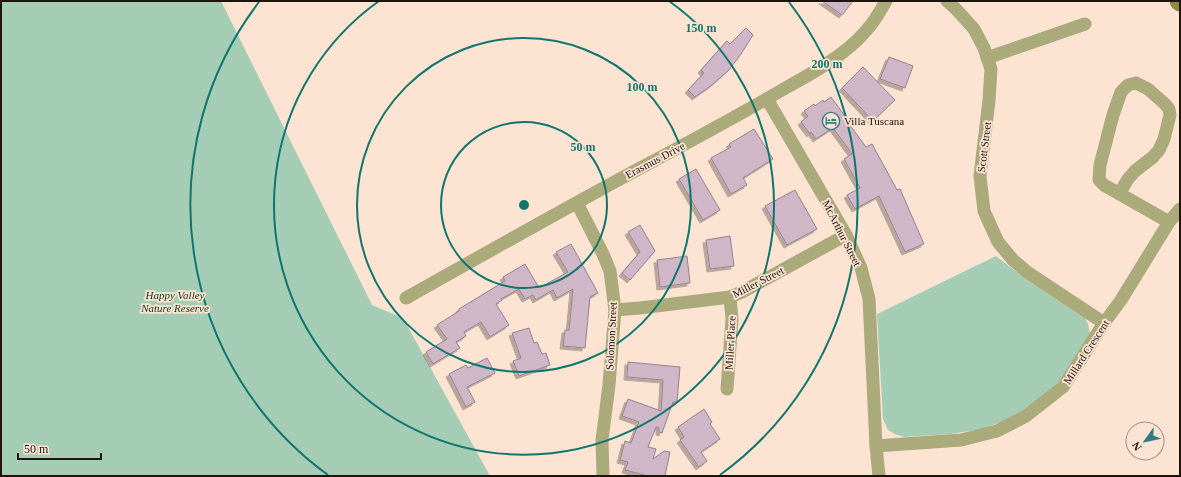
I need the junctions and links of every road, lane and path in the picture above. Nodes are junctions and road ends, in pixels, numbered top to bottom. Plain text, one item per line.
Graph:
1 (886, 1) edge
2 (947, 1) edge
3 (1085, 24) dead end
4 (987, 58) junction
5 (767, 99) junction
6 (1120, 194) junction
7 (577, 203) junction
8 (1180, 209) edge
9 (1169, 222) junction
10 (846, 235) junction
11 (730, 297) junction
12 (406, 298) dead end
13 (615, 310) junction
14 (1104, 323) junction
15 (727, 389) dead end
16 (876, 446) junction
17 (603, 476) edge
18 (879, 476) edge

1 - 5 street, Erasmus Drive
2 - 4 street, Scott Street
3 - 4 street
4 - 14 street, Scott Street
5 - 7 street, Erasmus Drive
5 - 10 street, McArthur Street
6 - 6 street
6 - 9 street
7 - 12 street, Erasmus Drive
7 - 13 street, Solomon Street
8 - 9 street, Millard Crescent
9 - 14 street, Millard Crescent
10 - 11 street, Miller Street
10 - 16 street, McArthur Street
11 - 13 street, Miller Street
11 - 15 street, Miller Place
13 - 17 street, Solomon Street
14 - 16 street, Millard Crescent
16 - 18 street, McArthur Street

